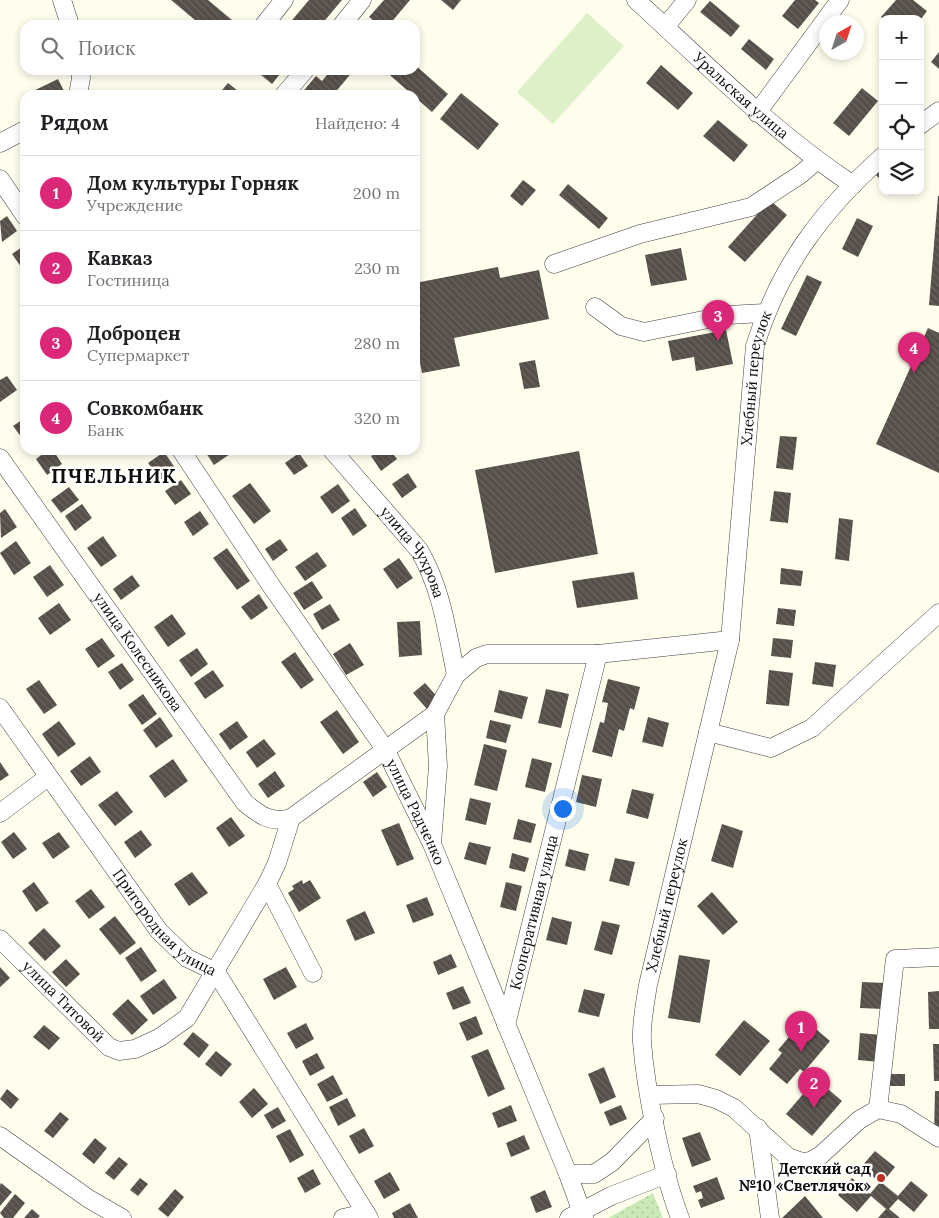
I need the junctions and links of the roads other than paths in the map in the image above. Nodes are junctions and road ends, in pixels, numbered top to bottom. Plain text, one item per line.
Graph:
1 (62, 0) edge
2 (362, 0) edge
3 (636, 0) edge
4 (687, 0) edge
5 (840, 0) edge
6 (280, 2) edge
7 (68, 20) edge
8 (267, 20) edge
9 (346, 20) edge
10 (665, 27) junction
11 (81, 75) edge
12 (301, 75) edge
13 (79, 90) edge
14 (288, 90) edge
15 (939, 112) edge
16 (757, 113) junction
17 (924, 122) edge
18 (20, 133) edge
19 (0, 143) edge
20 (879, 160) edge
21 (816, 161) junction
22 (0, 179) edge
23 (852, 185) junction
24 (20, 209) edge
25 (554, 264) dead end
26 (595, 307) dead end
27 (765, 313) junction
28 (184, 455) edge
29 (336, 455) edge
30 (0, 458) edge
31 (939, 613) edge
32 (730, 640) junction
33 (598, 654) junction
34 (456, 675) junction
35 (0, 708) edge
36 (435, 714) junction
37 (708, 732) junction
38 (385, 749) junction
39 (48, 777) junction
40 (0, 813) edge
41 (291, 818) junction
42 (432, 844) junction
43 (267, 884) junction
44 (0, 939) edge
45 (939, 957) edge
46 (216, 972) junction
47 (313, 973) dead end
48 (506, 1025) junction
49 (650, 1095) junction
50 (878, 1109) junction
51 (655, 1118) junction
52 (758, 1128) junction
53 (0, 1136) edge
54 (939, 1138) edge
55 (600, 1170) junction
56 (568, 1174) junction
57 (667, 1174) junction
58 (612, 1196) junction
59 (367, 1216) edge
60 (578, 1216) edge
61 (122, 1218) edge
62 (342, 1218) edge
63 (680, 1218) edge
64 (770, 1218) edge

1 - 7 street
2 - 9 street
3 - 10 street, Уральская улица
4 - 10 street
5 - 16 street
6 - 8 street
10 - 16 street, Уральская улица
11 - 13 street
12 - 14 street
15 - 17 street
16 - 21 street, Уральская улица
18 - 19 street
20 - 23 street, Хлебный переулок
21 - 23 street, Уральская улица
21 - 25 street
22 - 24 street
23 - 27 street, Хлебный переулок
26 - 27 street
27 - 32 street, Хлебный переулок
28 - 38 street, улица Радченко
29 - 34 street, улица Чухрова
30 - 41 street, улица Колесникова
31 - 37 street
32 - 33 street
32 - 37 street, Хлебный переулок
33 - 34 street
33 - 48 street, Кооперативная улица
34 - 36 street
35 - 39 street, Пригородная улица
36 - 38 street
36 - 42 street
37 - 49 street, Хлебный переулок
38 - 41 street
38 - 42 street, улица Радченко
39 - 40 street
39 - 46 street, Пригородная улица
41 - 43 street, улица Титовой
42 - 48 street, улица Радченко
43 - 46 street, улица Титовой
43 - 47 street
44 - 46 street, улица Титовой
45 - 50 street
46 - 59 street, Пригородная улица
48 - 56 street, улица Радченко
49 - 51 street, Хлебный переулок
49 - 52 street
50 - 52 street
50 - 54 street
51 - 55 street
51 - 57 street, Хлебный переулок
52 - 64 street
53 - 61 street
55 - 56 street
55 - 58 street
56 - 60 street, улица Радченко
57 - 58 street
57 - 63 street, Хлебный переулок
58 - 60 street
59 - 62 street

